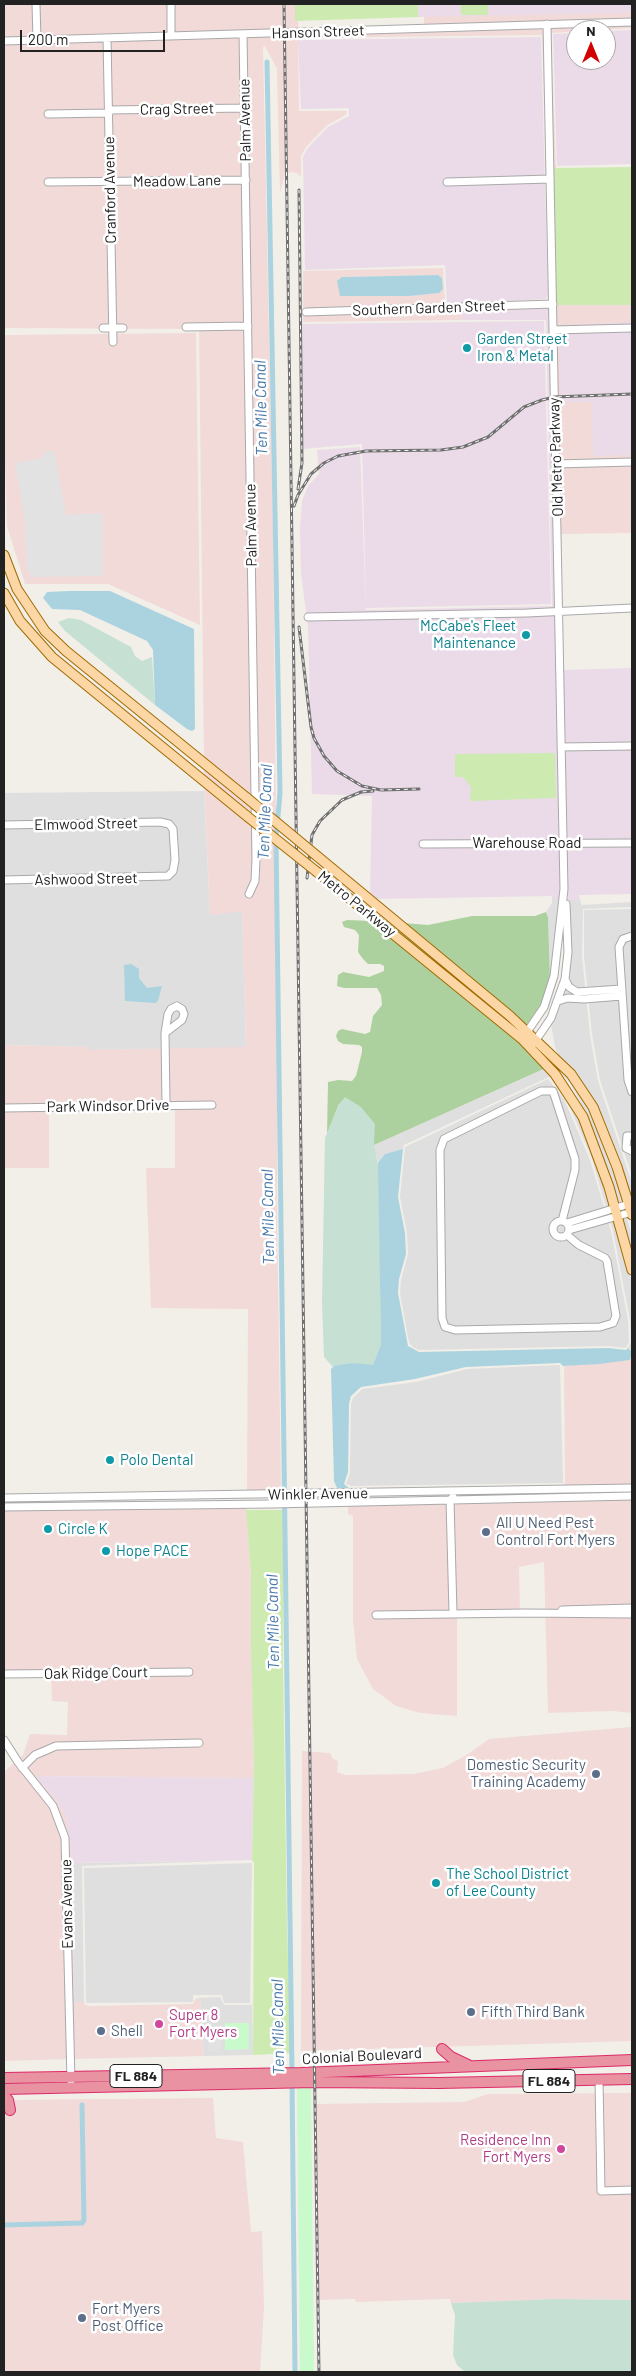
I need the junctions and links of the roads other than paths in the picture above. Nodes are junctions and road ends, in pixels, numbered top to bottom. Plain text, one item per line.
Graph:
1 (36, 4) edge
2 (171, 4) edge
3 (632, 22) edge
4 (547, 24) junction
5 (243, 34) junction
6 (171, 35) junction
7 (106, 38) junction
8 (37, 40) junction
9 (4, 41) edge
10 (245, 108) junction
11 (109, 112) junction
12 (48, 114) dead end
13 (550, 179) junction
14 (246, 180) junction
15 (48, 182) dead end
16 (110, 182) junction
17 (446, 182) dead end
18 (553, 304) junction
19 (306, 312) dead end
20 (248, 326) junction
21 (186, 327) dead end
22 (103, 328) dead end
23 (112, 328) junction
24 (123, 328) dead end
25 (632, 328) edge
26 (553, 330) junction
27 (113, 342) dead end
28 (632, 462) edge
29 (556, 464) junction
30 (4, 555) edge
31 (4, 593) edge
32 (632, 608) edge
33 (559, 610) junction
34 (308, 617) dead end
35 (632, 746) edge
36 (561, 747) junction
37 (4, 826) edge
38 (563, 843) junction
39 (632, 843) edge
40 (422, 844) dead end
41 (168, 876) joint
42 (4, 880) edge
43 (564, 889) junction
44 (249, 894) dead end
45 (561, 932) junction
46 (632, 936) edge
47 (568, 949) junction
48 (565, 979) junction
49 (622, 993) junction
50 (577, 995) junction
51 (558, 1001) junction
52 (624, 1020) junction
53 (632, 1020) edge
54 (166, 1033) dead end
55 (525, 1035) junction
56 (533, 1043) junction
57 (632, 1092) edge
58 (166, 1105) junction
59 (212, 1105) dead end
60 (4, 1108) edge
61 (632, 1136) edge
62 (632, 1152) edge
63 (615, 1207) junction
64 (631, 1209) edge
65 (618, 1216) junction
66 (566, 1227) junction
67 (632, 1270) edge
68 (632, 1488) edge
69 (490, 1491) junction
70 (394, 1493) junction
71 (632, 1496) edge
72 (4, 1498) edge
73 (450, 1500) junction
74 (372, 1502) junction
75 (4, 1507) edge
76 (632, 1608) edge
77 (453, 1613) junction
78 (526, 1613) junction
79 (632, 1614) edge
80 (376, 1615) dead end
81 (189, 1672) dead end
82 (4, 1674) edge
83 (4, 1740) edge
84 (199, 1743) dead end
85 (22, 1768) junction
86 (442, 2048) dead end
87 (632, 2060) edge
88 (536, 2064) junction
89 (471, 2066) junction
90 (440, 2067) junction
91 (4, 2078) edge
92 (282, 2078) junction
93 (301, 2078) junction
94 (632, 2079) edge
95 (202, 2080) junction
96 (599, 2080) junction
97 (71, 2082) junction
98 (379, 2082) junction
99 (439, 2083) junction
100 (4, 2089) edge
101 (4, 2096) edge
102 (10, 2110) dead end
103 (632, 2190) edge

1 - 8 street
2 - 6 street
3 - 4 street, Hanson Street
4 - 5 street, Hanson Street
4 - 13 street, Old Metro Parkway
5 - 6 street, Hanson Street
5 - 10 street, Palm Avenue
6 - 7 street, Hanson Street
7 - 8 street, Hanson Street
7 - 11 street, Cranford Avenue
8 - 9 street, Hanson Street
10 - 11 street, Crag Street
10 - 14 street, Palm Avenue
11 - 12 street, Crag Street
11 - 16 street, Cranford Avenue
13 - 17 street
13 - 18 street, Old Metro Parkway
14 - 16 street, Meadow Lane
14 - 20 street, Palm Avenue
15 - 16 street, Meadow Lane
16 - 23 street, Cranford Avenue
18 - 19 street, Southern Garden Street
18 - 26 street, Old Metro Parkway
20 - 21 street
20 - 44 street, Palm Avenue
22 - 23 street
23 - 24 street
23 - 27 street, Cranford Avenue
25 - 26 street
26 - 29 street, Old Metro Parkway
28 - 29 street
29 - 33 street, Old Metro Parkway
30 - 55 main road, Metro Parkway, bridge
31 - 55 main road, Metro Parkway, bridge
32 - 33 street
33 - 34 street
33 - 36 street, Old Metro Parkway
35 - 36 street
36 - 38 street, Old Metro Parkway
37 - 41 street, Elmwood Street
38 - 39 street, Warehouse Road
38 - 40 street, Warehouse Road
38 - 43 street, Old Metro Parkway
41 - 42 street, Ashwood Street
43 - 45 street, Old Metro Parkway
43 - 47 street, Old Metro Parkway
45 - 47 street
45 - 55 street, Old Metro Parkway
46 - 49 street
47 - 48 street, Old Metro Parkway
48 - 50 street
48 - 51 street, Old Metro Parkway
49 - 50 street
49 - 52 street
50 - 51 street
51 - 56 street, Old Metro Parkway
52 - 53 street
52 - 57 street
54 - 58 street
55 - 56 main road, Metro Parkway
56 - 63 main road, Metro Parkway
56 - 64 main road, Metro Parkway
58 - 59 street, Park Windsor Drive
58 - 60 street, Park Windsor Drive
61 - 62 street
63 - 64 street
63 - 65 main road, Metro Parkway
63 - 66 street
64 - 65 street
65 - 66 street
65 - 67 main road, Metro Parkway
66 - 66 street
68 - 69 street, Winkler Avenue
69 - 70 street, Winkler Avenue
69 - 73 street
70 - 72 street, Winkler Avenue
70 - 74 street
71 - 73 street, Winkler Avenue
73 - 74 street, Winkler Avenue
73 - 77 street
74 - 75 street, Winkler Avenue
76 - 78 street
77 - 78 street
77 - 80 street
78 - 79 street
81 - 82 street, Oak Ridge Court
83 - 85 street, Evans Avenue
84 - 85 street
85 - 97 street, Evans Avenue
86 - 89 highway
87 - 88 highway, Colonial Boulevard / FL 884
88 - 89 highway, Colonial Boulevard / FL 884
88 - 99 highway
89 - 90 highway, Colonial Boulevard / FL 884
90 - 93 highway, Colonial Boulevard / FL 884
90 - 98 highway
91 - 97 highway, Colonial Boulevard / FL 884
92 - 93 highway, Colonial Boulevard / FL 884
92 - 95 highway, Colonial Boulevard / FL 884
92 - 95 highway, Colonial Boulevard / FL 884
93 - 98 highway, Colonial Boulevard / FL 884
94 - 96 highway, Colonial Boulevard / FL 884
95 - 97 highway, Colonial Boulevard / FL 884
95 - 97 highway, Colonial Boulevard / FL 884
96 - 99 highway, Colonial Boulevard / FL 884
96 - 103 street
97 - 100 highway, Colonial Boulevard / FL 884
98 - 99 highway, Colonial Boulevard / FL 884
101 - 102 highway

